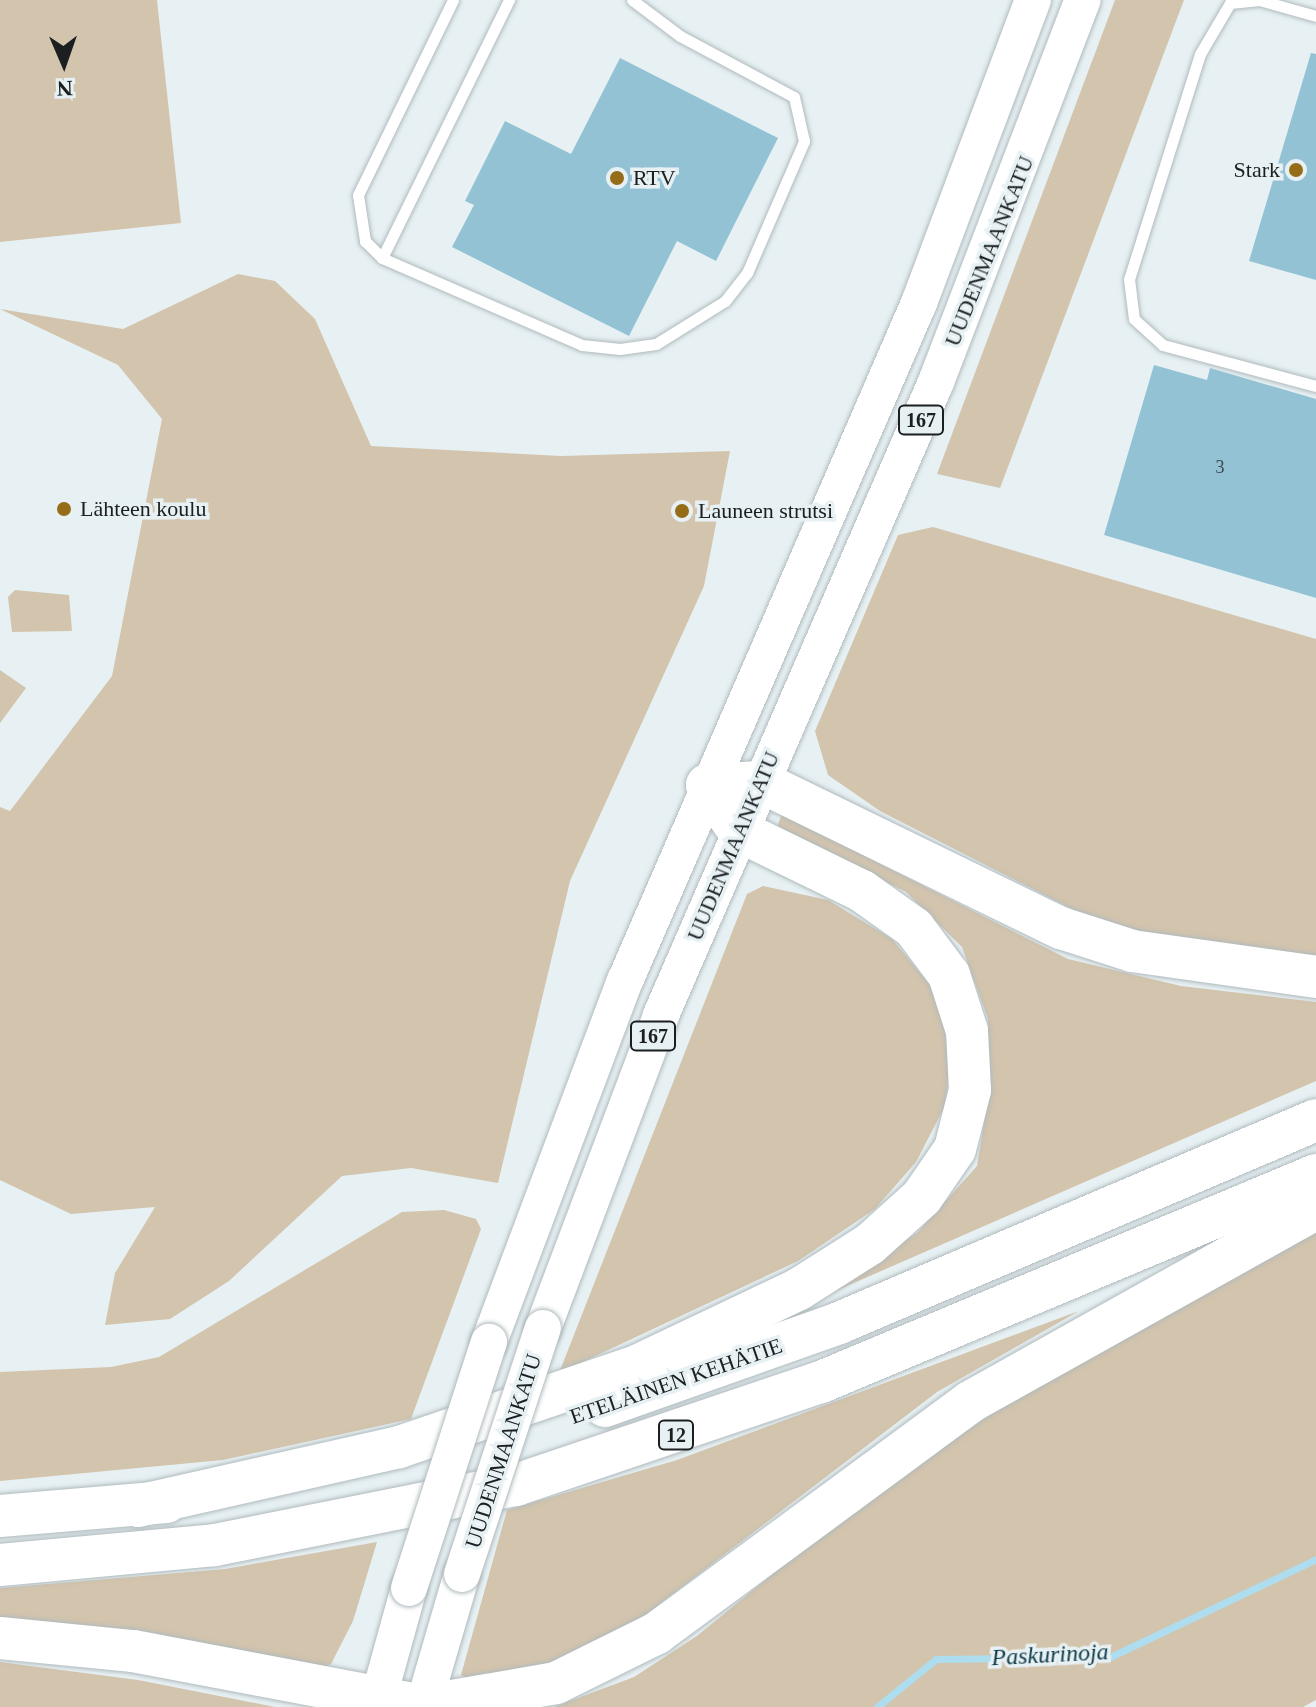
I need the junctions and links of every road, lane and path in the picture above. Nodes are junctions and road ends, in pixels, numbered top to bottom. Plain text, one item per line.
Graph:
1 (453, 0) edge
2 (509, 0) edge
3 (632, 0) edge
4 (1033, 0) edge
5 (1083, 0) edge
6 (1316, 16) edge
7 (382, 258) junction
8 (1316, 386) edge
9 (761, 782) junction
10 (707, 785) junction
11 (739, 831) junction
12 (1316, 977) edge
13 (1316, 1120) edge
14 (1316, 1175) edge
15 (1316, 1209) edge
16 (138, 1506) junction
17 (0, 1516) edge
18 (0, 1565) edge
19 (0, 1638) edge
20 (377, 1703) edge
21 (423, 1707) edge

1 - 7 lane
2 - 7 lane
3 - 7 lane
4 - 10 main road, UUDENMAANKATU
5 - 9 main road, UUDENMAANKATU / 167
6 - 8 lane
9 - 10 highway
9 - 11 main road, UUDENMAANKATU / 167
9 - 12 highway
10 - 11 highway
10 - 20 main road, UUDENMAANKATU, bridge
11 - 16 highway
11 - 21 main road, UUDENMAANKATU / 167, bridge
13 - 16 highway, ETELÄINEN KEHÄTIE / 12
14 - 18 highway, 12
15 - 21 highway
16 - 17 highway, ETELÄINEN KEHÄTIE / 12
19 - 20 highway
20 - 21 highway

